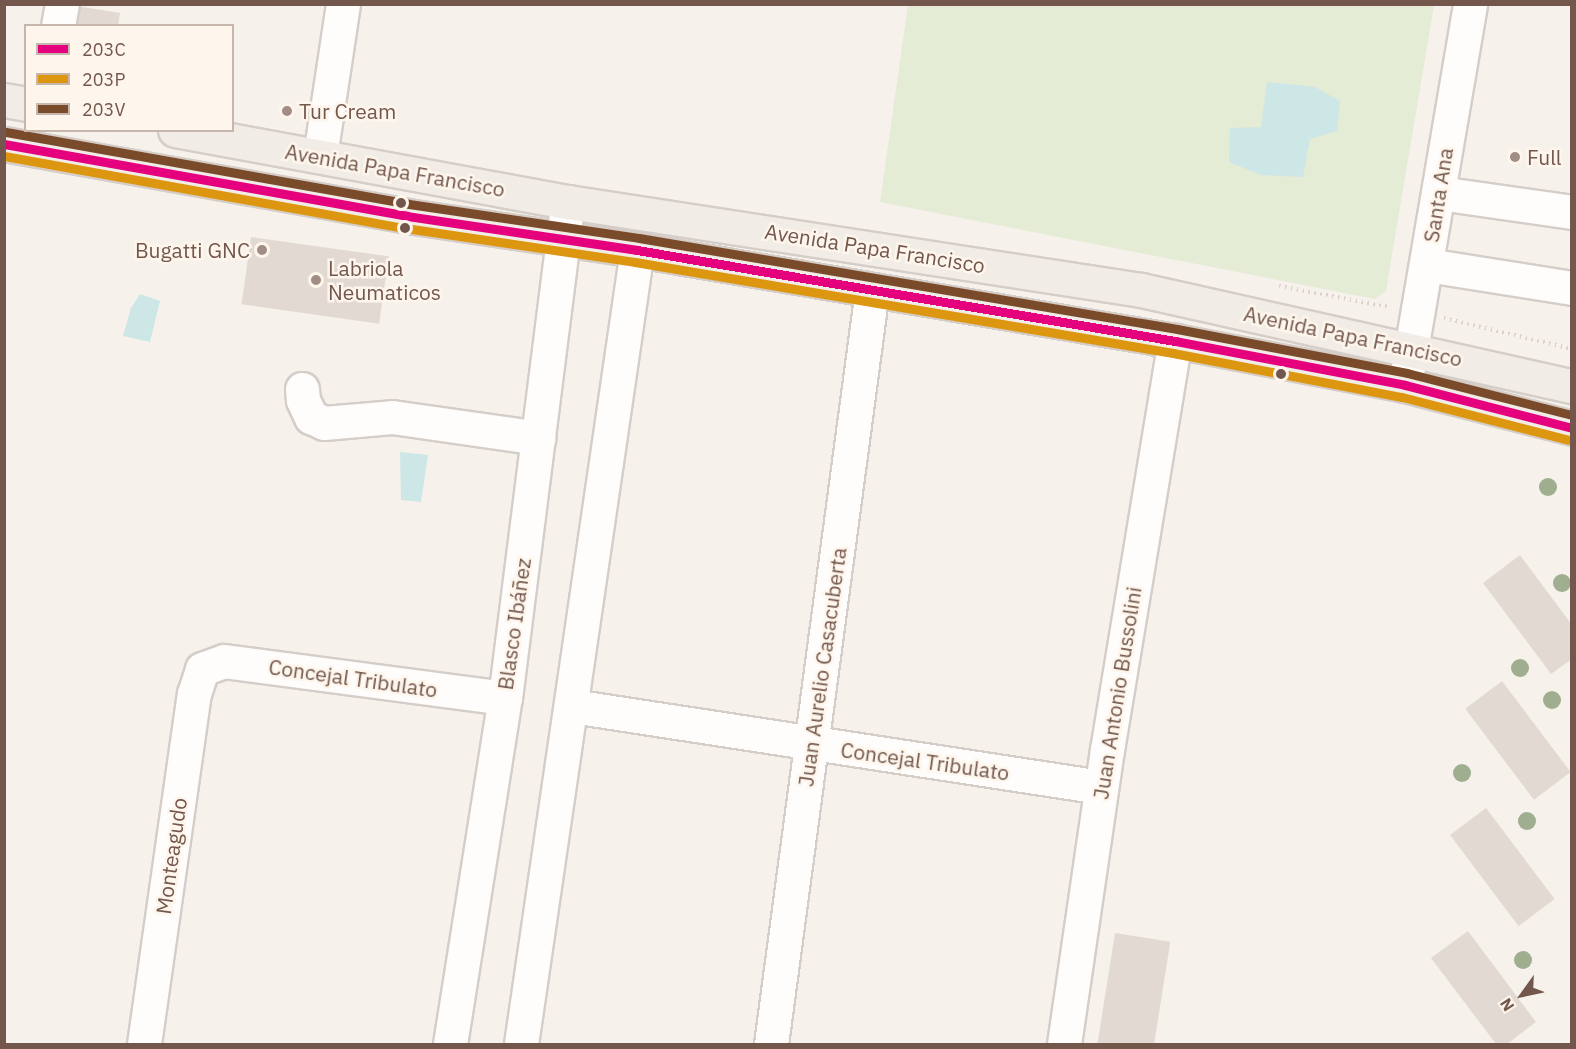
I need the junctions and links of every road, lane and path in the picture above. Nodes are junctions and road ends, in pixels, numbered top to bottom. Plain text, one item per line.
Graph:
1 (62, 4) edge
2 (343, 4) edge
3 (1470, 4) edge
4 (58, 24) edge
5 (4, 100) edge
6 (24, 104) edge
7 (186, 132) edge
8 (40, 140) edge
9 (4, 144) edge
10 (320, 156) junction
11 (1439, 193) junction
12 (568, 202) junction
13 (1572, 212) edge
14 (566, 239) junction
15 (637, 250) junction
16 (1427, 265) junction
17 (1572, 288) edge
18 (872, 290) junction
19 (1176, 341) junction
20 (1412, 349) junction
21 (1405, 385) junction
22 (1572, 386) edge
23 (302, 389) dead end
24 (1572, 428) edge
25 (539, 438) junction
26 (202, 669) joint
27 (505, 698) junction
28 (572, 706) junction
29 (812, 744) junction
30 (1101, 787) junction
31 (144, 1044) edge
32 (450, 1044) edge
33 (521, 1044) edge
34 (771, 1044) edge
35 (1064, 1044) edge

1 - 4 street
2 - 10 street
3 - 11 street, Santa Ana
5 - 6 main road
7 - 10 main road, Avenida Papa Francisco
8 - 9 main road, Avenida Papa Francisco
8 - 14 main road, Avenida Papa Francisco
10 - 12 main road, Avenida Papa Francisco
11 - 13 street
11 - 16 street, Santa Ana
12 - 14 street, Blasco Ibáñez
12 - 20 main road, Avenida Papa Francisco
14 - 15 main road, Avenida Papa Francisco
14 - 25 street, Blasco Ibáñez
15 - 18 main road, Avenida Papa Francisco
15 - 28 street
16 - 17 street
16 - 20 street, Santa Ana
18 - 19 main road, Avenida Papa Francisco
18 - 29 street, Juan Aurelio Casacuberta
19 - 21 main road, Avenida Papa Francisco
19 - 30 street, Juan Antonio Bussolini
20 - 21 street, Santa Ana
20 - 22 main road, Avenida Papa Francisco
21 - 24 main road, Avenida Papa Francisco
23 - 25 street
25 - 27 street, Blasco Ibáñez
26 - 27 street, Concejal Tribulato
26 - 31 street, Monteagudo
27 - 32 street, Blasco Ibáñez
28 - 29 street, Concejal Tribulato
28 - 33 street
29 - 30 street, Concejal Tribulato
29 - 34 street, Juan Aurelio Casacuberta
30 - 35 street, Juan Antonio Bussolini

